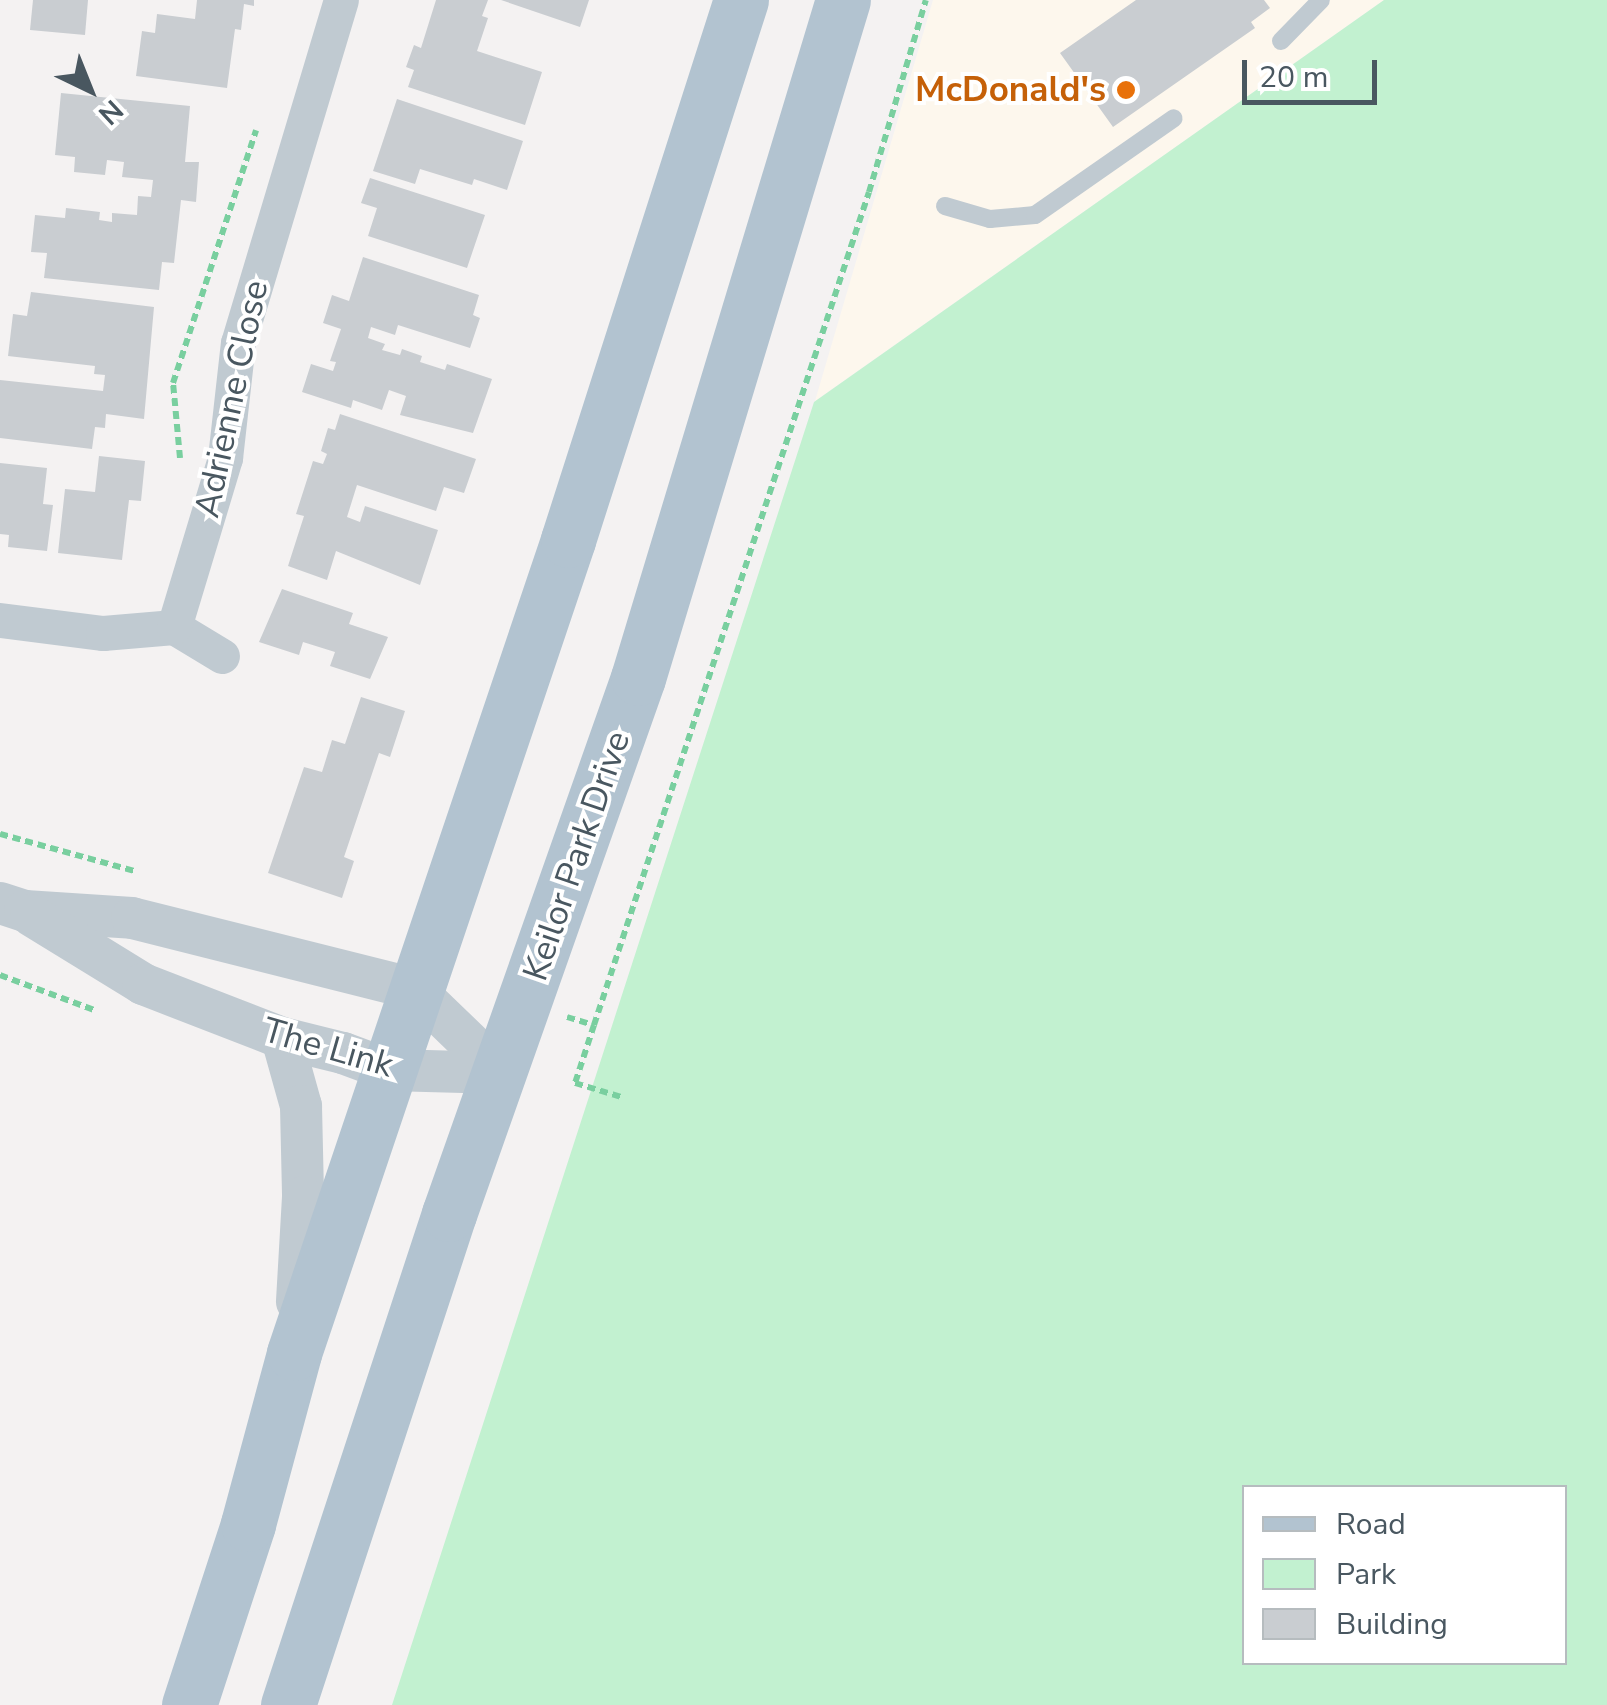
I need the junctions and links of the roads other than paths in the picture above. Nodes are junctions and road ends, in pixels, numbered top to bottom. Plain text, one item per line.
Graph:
1 (341, 0) edge
2 (742, 0) edge
3 (843, 0) edge
4 (1321, 0) edge
5 (1281, 41) dead end
6 (1174, 118) dead end
7 (945, 206) dead end
8 (0, 620) edge
9 (174, 627) junction
10 (222, 656) dead end
11 (12, 906) edge
12 (414, 989) junction
13 (282, 1038) junction
14 (389, 1070) junction
15 (501, 1073) junction
16 (294, 1352) junction
17 (189, 1705) edge
18 (288, 1705) edge

1 - 9 street, Adrienne Close
2 - 12 main road
3 - 15 main road, Keilor Park Drive
4 - 5 lane
6 - 7 lane
8 - 9 street
9 - 10 street
11 - 12 street, The Link
11 - 13 street, The Link
12 - 14 main road
12 - 15 street, The Link
13 - 14 street, The Link
13 - 16 street
14 - 15 street, The Link
14 - 16 main road
15 - 18 main road, Keilor Park Drive
16 - 17 main road

